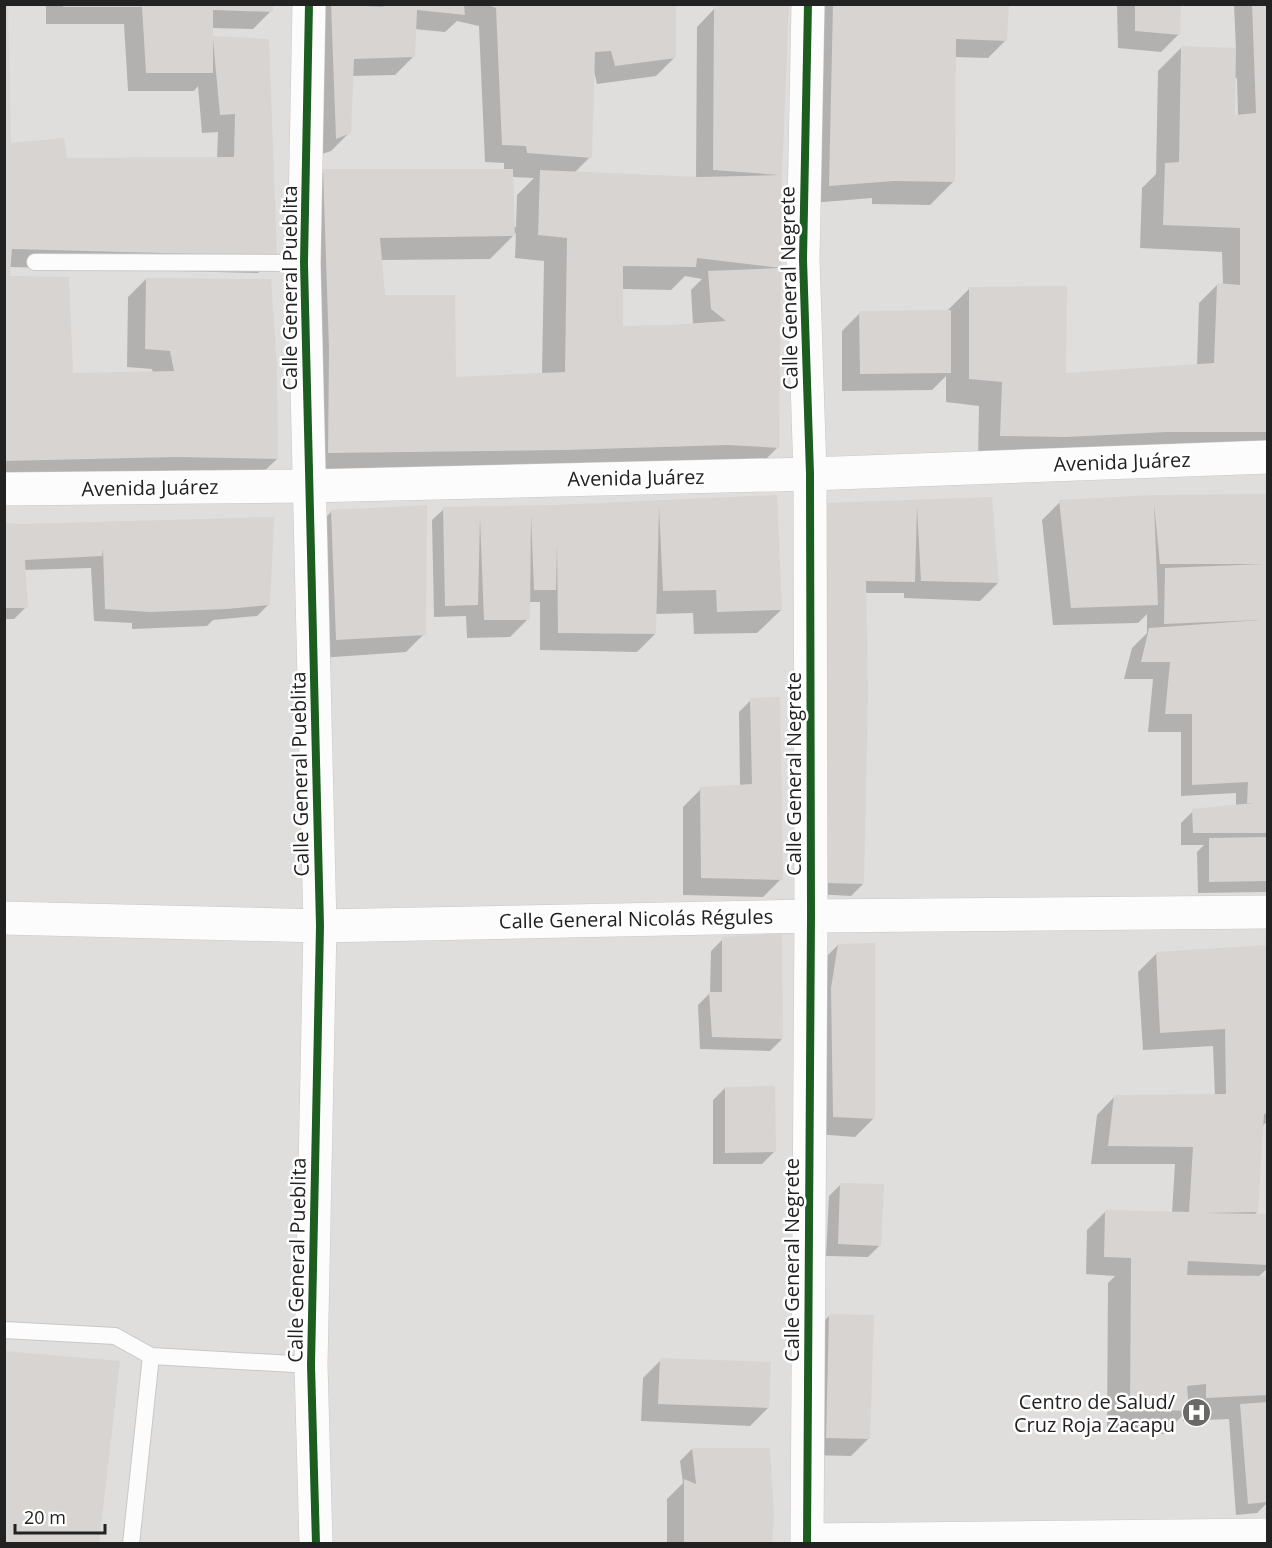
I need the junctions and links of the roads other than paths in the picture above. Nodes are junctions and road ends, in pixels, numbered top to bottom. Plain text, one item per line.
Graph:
1 (309, 4) edge
2 (808, 4) edge
3 (35, 262) dead end
4 (304, 263) junction
5 (1268, 457) edge
6 (810, 474) junction
7 (309, 486) junction
8 (4, 489) edge
9 (1268, 912) edge
10 (811, 916) junction
11 (4, 918) edge
12 (321, 926) junction
13 (4, 1329) edge
14 (151, 1356) junction
15 (311, 1365) junction
16 (1268, 1535) edge
17 (807, 1542) edge
18 (131, 1544) edge
19 (316, 1544) edge

1 - 4 street, Calle General Pueblita
2 - 6 street, Calle General Negrete
3 - 4 lane
4 - 7 street, Calle General Pueblita
5 - 6 street, Avenida Juárez
6 - 7 street, Avenida Juárez
6 - 10 street, Calle General Negrete
7 - 8 street, Avenida Juárez
7 - 12 street, Calle General Pueblita
9 - 10 street, Calle General Nicolás Régules
10 - 12 street, Calle General Nicolás Régules
10 - 17 street, Calle General Negrete
11 - 12 street, Calle General Nicolás Régules
12 - 15 street, Calle General Pueblita
13 - 14 lane
14 - 15 lane
14 - 18 lane
15 - 19 street, Calle General Pueblita
16 - 17 street

